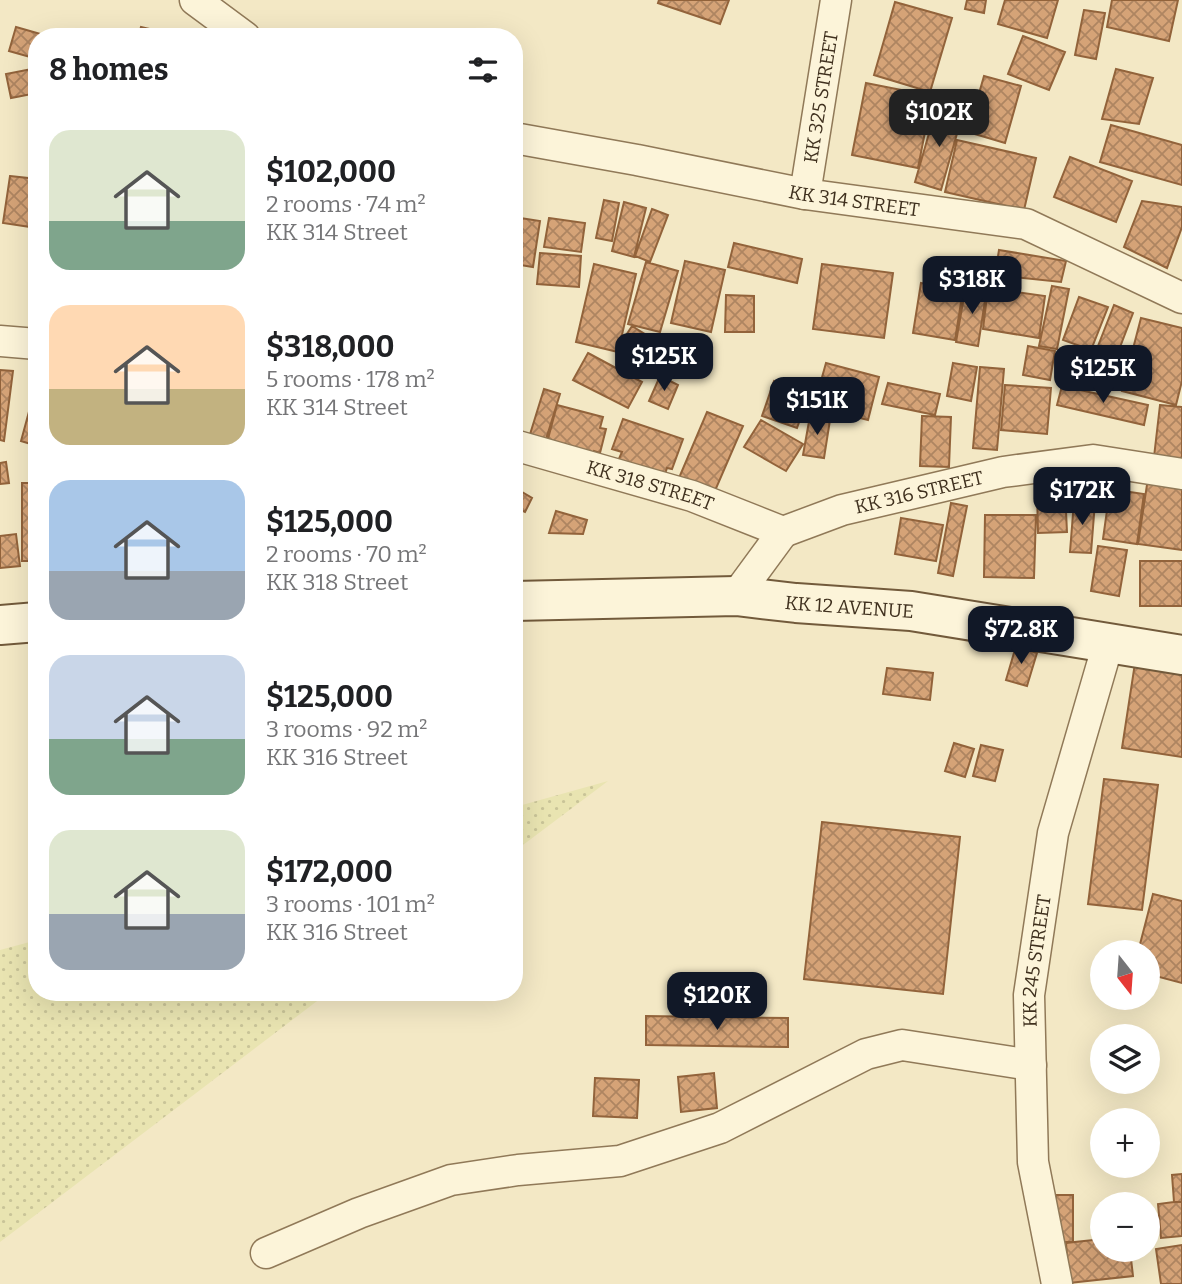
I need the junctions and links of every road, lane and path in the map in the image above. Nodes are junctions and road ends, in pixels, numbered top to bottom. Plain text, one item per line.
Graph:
1 (195, 0) edge
2 (836, 0) edge
3 (233, 28) edge
4 (523, 140) edge
5 (805, 194) junction
6 (1182, 298) edge
7 (0, 341) edge
8 (28, 343) edge
9 (523, 448) edge
10 (1182, 474) edge
11 (783, 532) junction
12 (736, 596) junction
13 (523, 601) edge
14 (28, 623) edge
15 (0, 625) edge
16 (1108, 644) junction
17 (1182, 655) edge
18 (1031, 1065) junction
19 (266, 1253) dead end
20 (1057, 1284) edge

1 - 3 street
2 - 5 street, KK 325 STREET
4 - 5 street, KK 314 STREET
5 - 6 street, KK 314 STREET
7 - 8 street
9 - 11 street, KK 318 STREET
10 - 11 street, KK 316 STREET
11 - 12 street
12 - 13 main road, KK 12 AVENUE
12 - 16 main road, KK 12 AVENUE
14 - 15 main road
16 - 17 main road, KK 12 AVENUE
16 - 18 street, KK 245 STREET
18 - 19 street
18 - 20 street, KK 245 STREET

